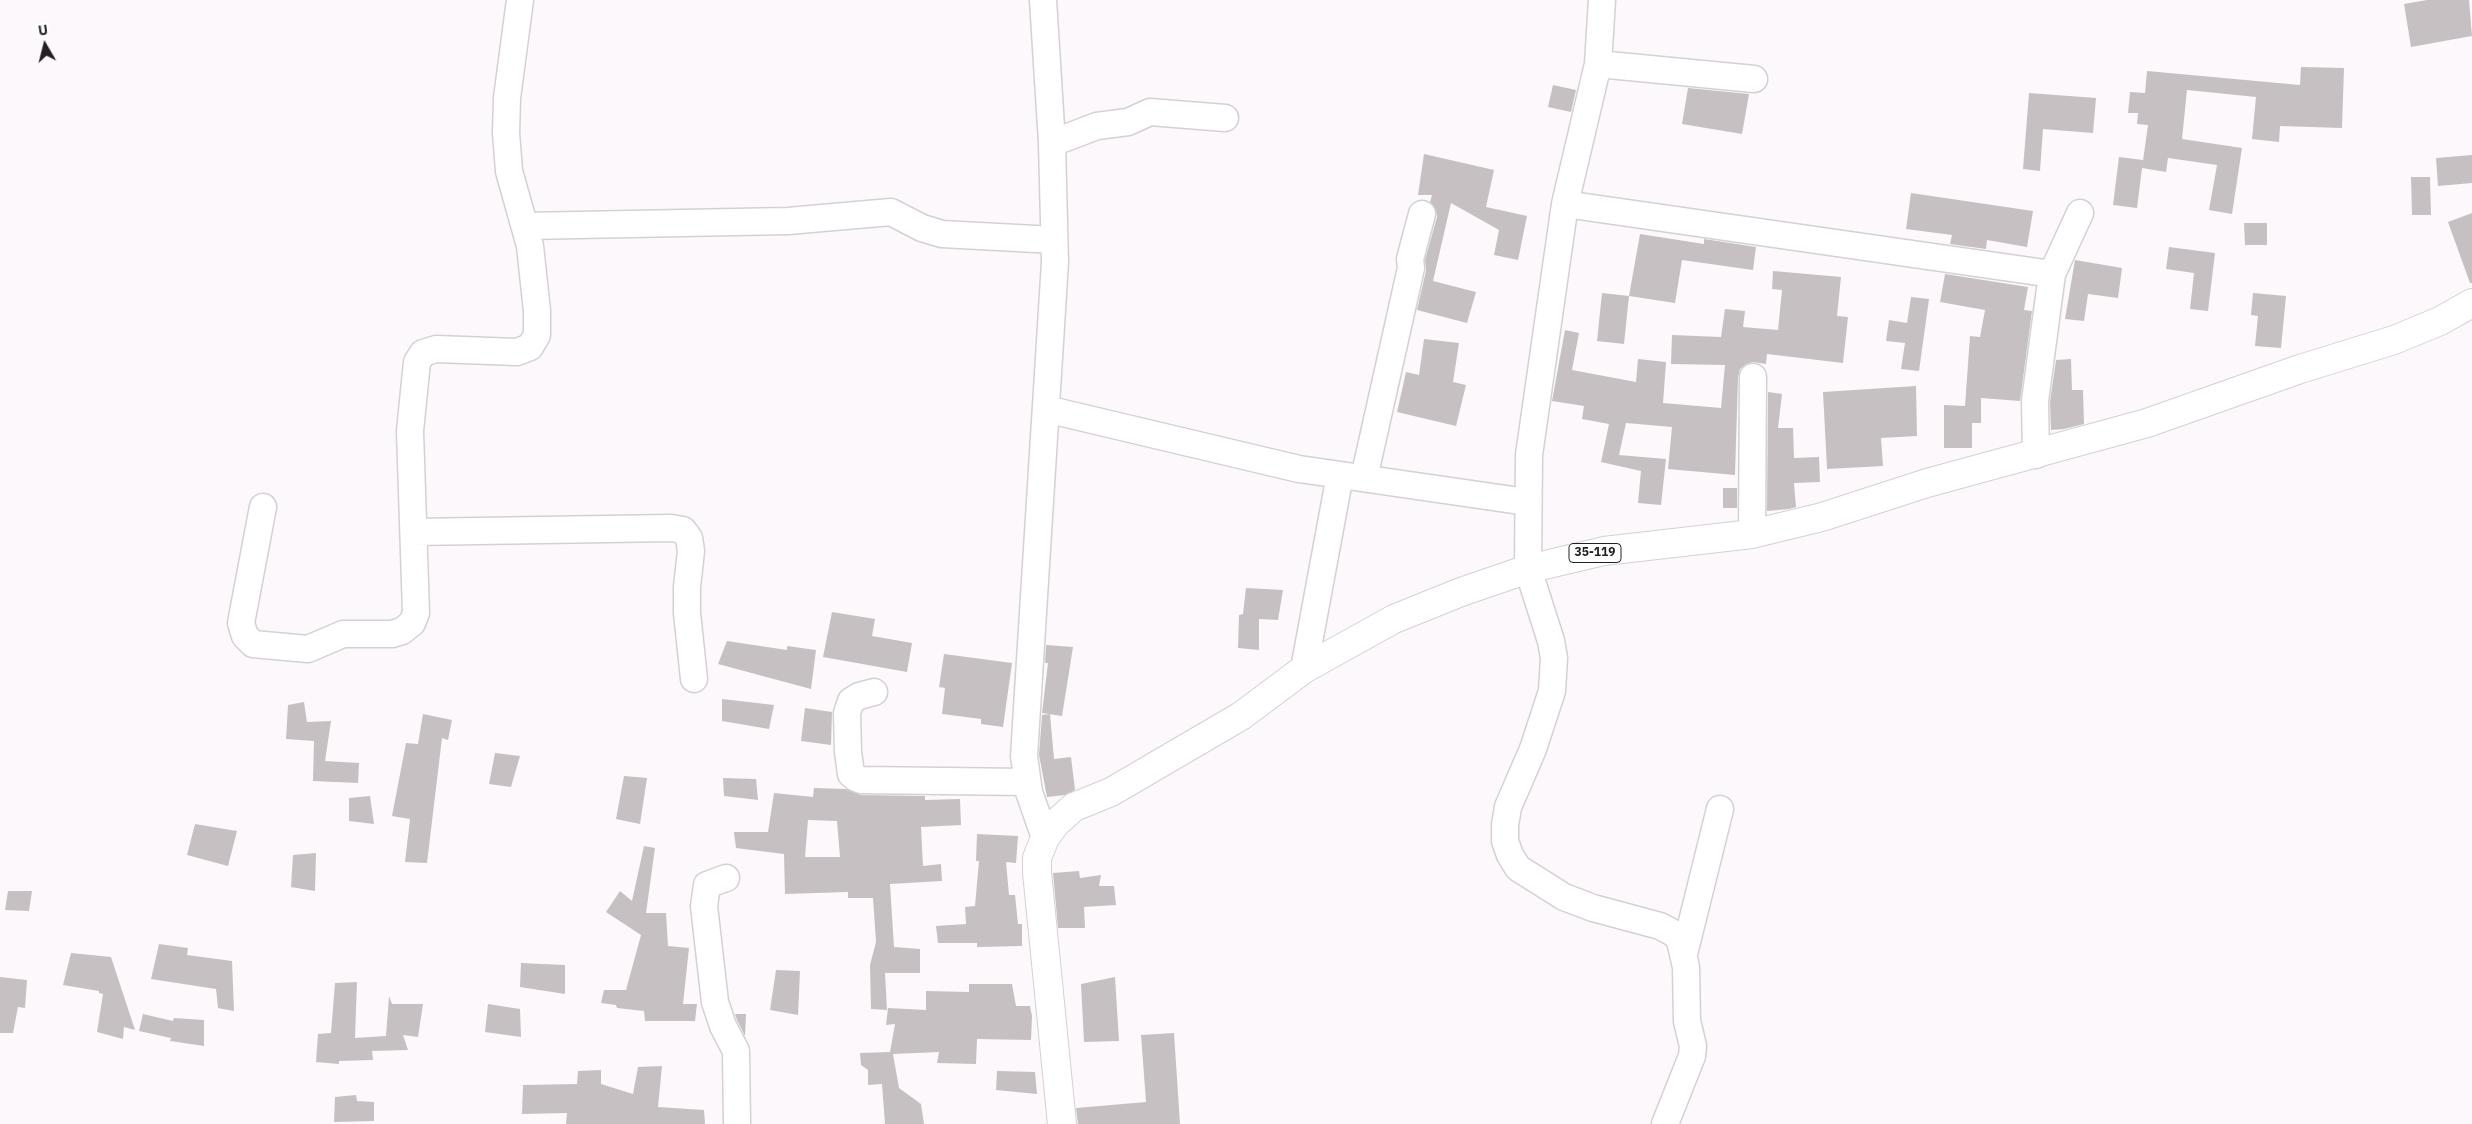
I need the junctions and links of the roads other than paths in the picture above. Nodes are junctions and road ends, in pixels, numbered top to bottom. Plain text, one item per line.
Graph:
1 (520, 0) edge
2 (1043, 0) edge
3 (1602, 0) edge
4 (1598, 64) junction
5 (1754, 80) dead end
6 (1225, 118) dead end
7 (1052, 143) junction
8 (1565, 204) junction
9 (2080, 213) dead end
10 (1422, 214) dead end
11 (525, 226) junction
12 (1054, 240) junction
13 (2052, 274) junction
14 (2472, 303) edge
15 (1753, 377) dead end
16 (1046, 409) junction
17 (2036, 455) junction
18 (1352, 476) junction
19 (1527, 502) junction
20 (263, 507) dead end
21 (414, 532) junction
22 (1752, 534) junction
23 (1528, 568) junction
24 (1304, 669) junction
25 (694, 679) dead end
26 (874, 692) dead end
27 (1027, 782) junction
28 (1720, 809) dead end
29 (1045, 838) junction
30 (726, 878) dead end
31 (1684, 954) junction
32 (737, 1124) edge
33 (1062, 1124) edge
34 (1665, 1124) edge

1 - 11 street
2 - 7 street
3 - 4 street
4 - 5 street
4 - 8 street
6 - 7 street
7 - 12 street
8 - 13 street
8 - 19 street
9 - 13 street
10 - 18 street
11 - 12 street
11 - 21 street
12 - 16 street
13 - 17 street
14 - 17 main road, 35-119
15 - 22 street
16 - 18 street
16 - 27 street
17 - 22 main road, 35-119
18 - 19 street
18 - 24 street
19 - 23 street
20 - 21 street
21 - 25 street
22 - 23 main road, 35-119
23 - 24 main road, 35-119
23 - 31 street
24 - 29 main road, 35-119
26 - 27 street
27 - 29 street
28 - 31 street
29 - 33 main road, 35-119
30 - 32 street
31 - 34 street

